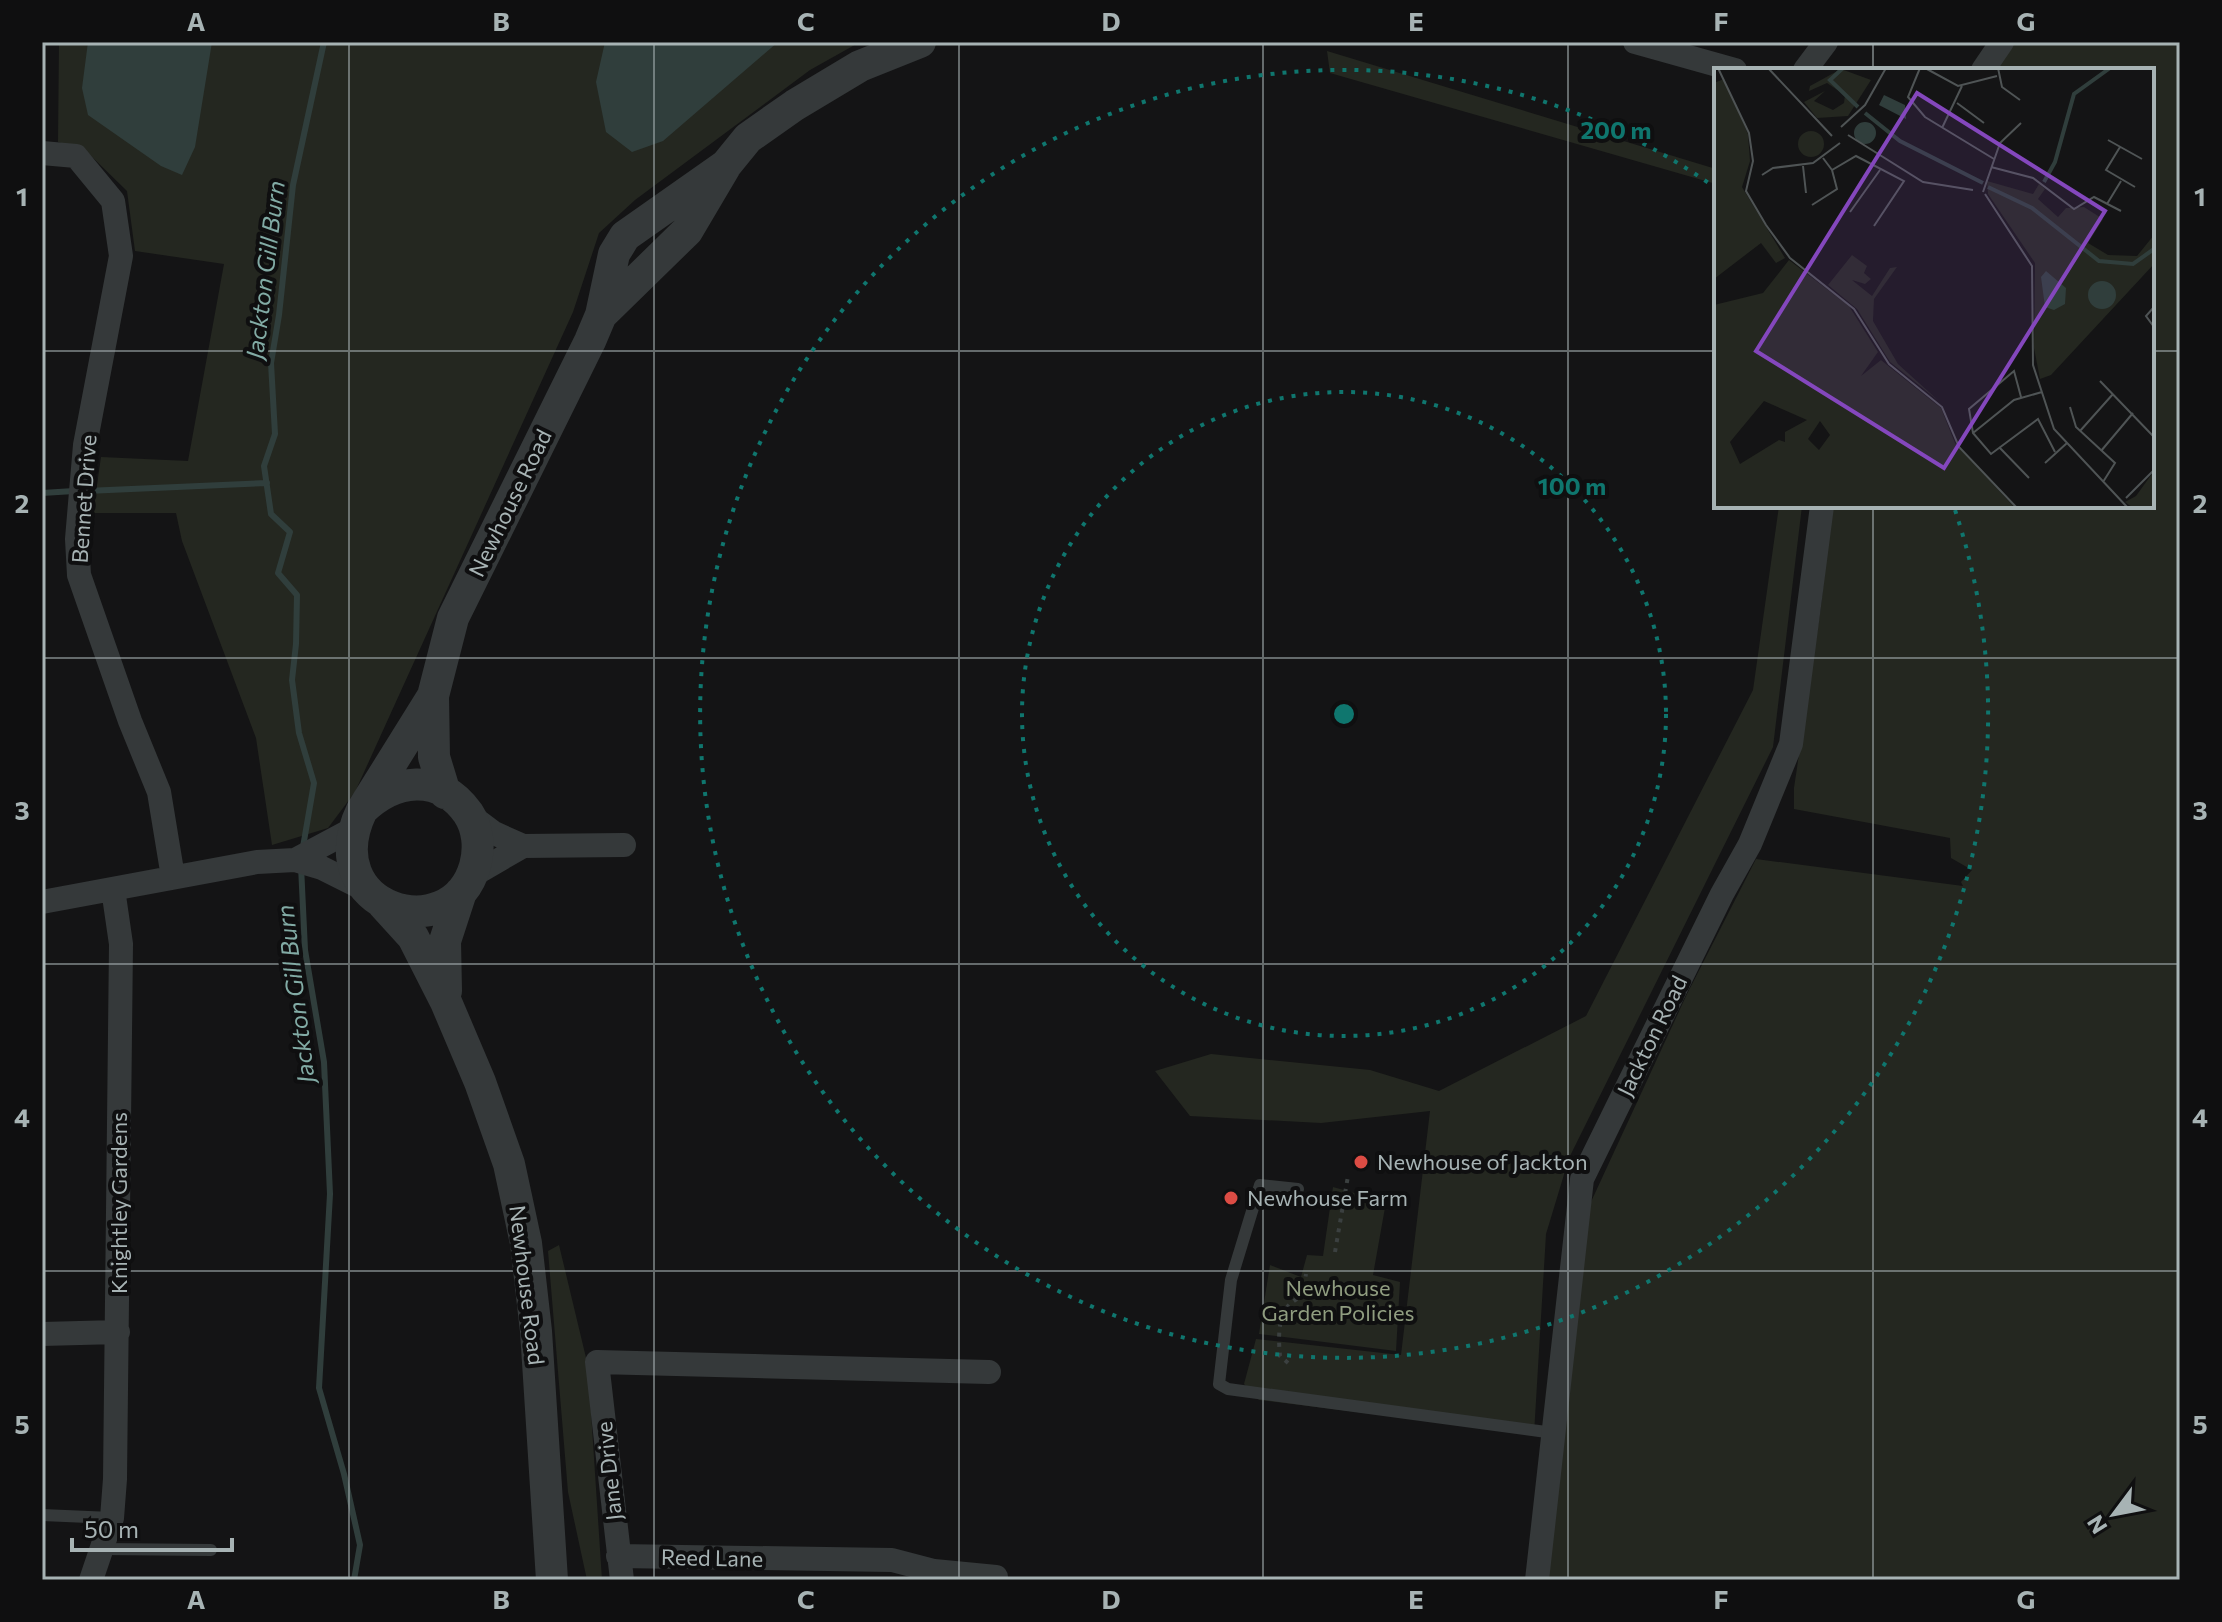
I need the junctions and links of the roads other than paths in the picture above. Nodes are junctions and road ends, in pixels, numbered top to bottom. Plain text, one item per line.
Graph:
1 (920, 42) edge
2 (1635, 42) edge
3 (1826, 42) edge
4 (2002, 42) edge
5 (1728, 68) edge
6 (1806, 68) edge
7 (1984, 68) edge
8 (42, 153) edge
9 (1822, 508) edge
10 (433, 696) junction
11 (445, 793) junction
12 (470, 815) junction
13 (358, 820) junction
14 (624, 845) dead end
15 (523, 846) junction
16 (295, 860) junction
17 (173, 877) junction
18 (467, 884) junction
19 (113, 889) junction
20 (374, 897) junction
21 (42, 902) edge
22 (446, 1002) junction
23 (1298, 1189) dead end
24 (118, 1332) junction
25 (42, 1334) edge
26 (989, 1372) dead end
27 (1554, 1433) junction
28 (42, 1515) edge
29 (112, 1518) junction
30 (102, 1549) junction
31 (211, 1550) dead end
32 (620, 1568) edge
33 (807, 1570) edge
34 (996, 1577) dead end
35 (91, 1580) edge
36 (552, 1580) edge
37 (1537, 1580) edge

1 - 10 street, Newhouse Road
2 - 5 street
3 - 6 street
4 - 7 street
8 - 17 street, Bennet Drive
9 - 27 street, Jackton Road
10 - 11 street, Newhouse Road
10 - 13 street, Newhouse Road
11 - 12 street
11 - 13 street
12 - 15 street
12 - 18 street
13 - 16 street
13 - 20 street
14 - 15 street
15 - 18 street
16 - 17 street
16 - 20 street
17 - 19 street
18 - 20 street
18 - 22 street, Newhouse Road
19 - 21 street
19 - 24 street, Knightley Gardens
20 - 22 street, Newhouse Road
22 - 36 street, Newhouse Road
23 - 27 lane
24 - 25 street
24 - 29 street, Knightley Gardens
26 - 32 street, Jane Drive
27 - 37 street, Jackton Road
28 - 29 lane
29 - 30 street, Knightley Gardens
30 - 31 lane
30 - 35 street, Knightley Gardens
32 - 33 street, Reed Lane
33 - 34 street, Reed Lane

